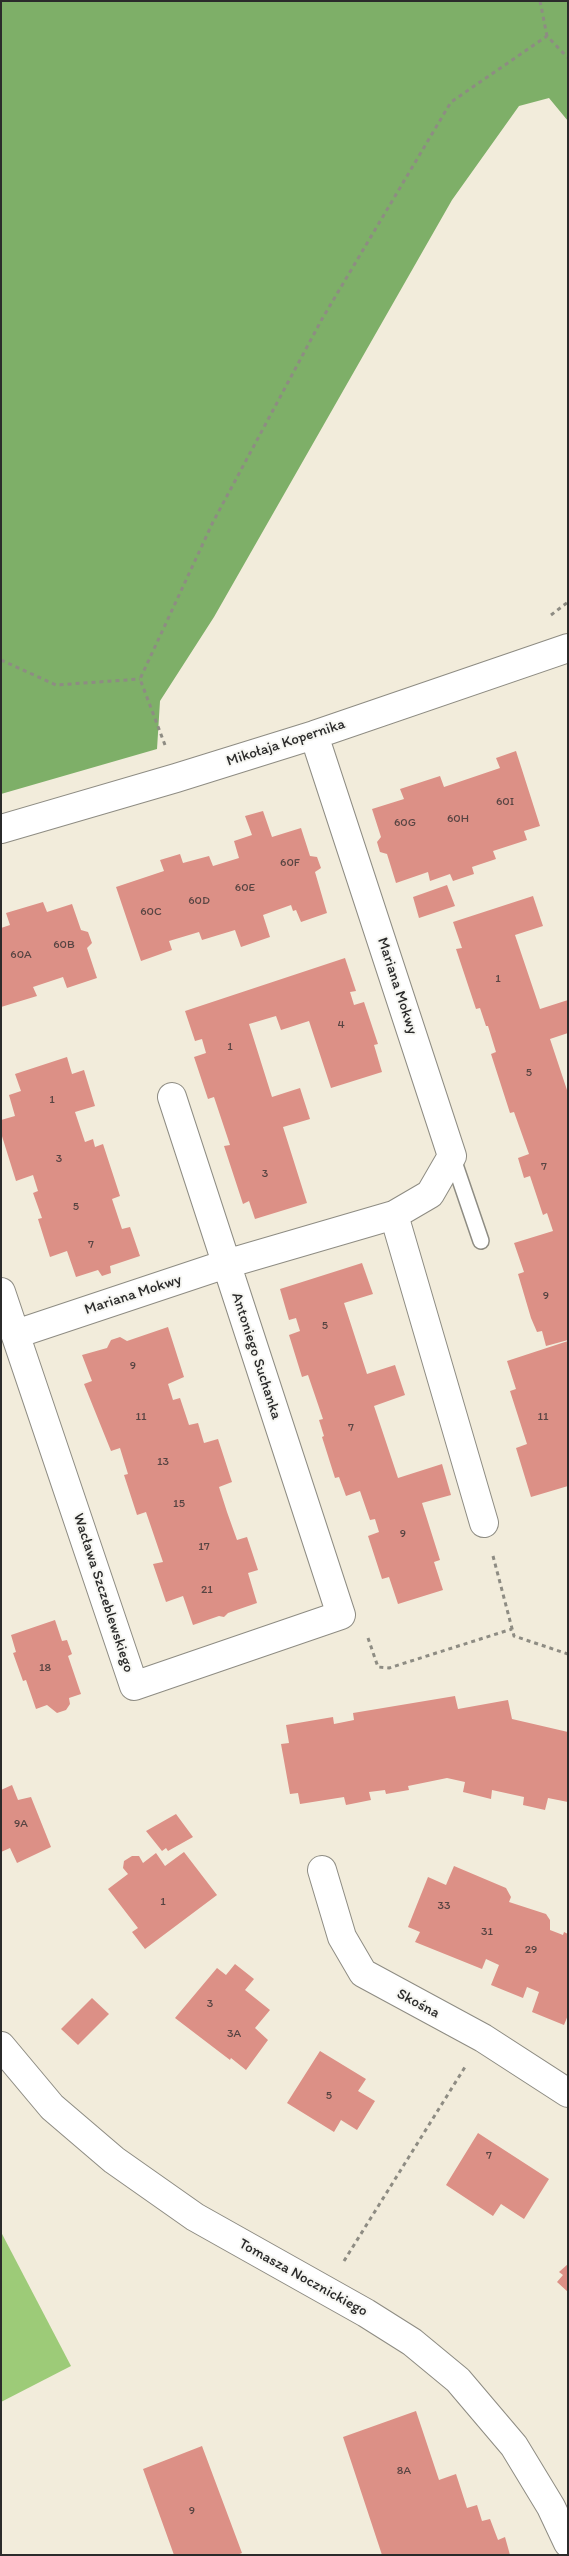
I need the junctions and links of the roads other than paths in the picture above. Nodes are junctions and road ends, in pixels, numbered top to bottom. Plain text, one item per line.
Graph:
1 (568, 648) edge
2 (314, 734) junction
3 (1, 829) edge
4 (172, 1097) dead end
5 (452, 1156) junction
6 (394, 1215) junction
7 (481, 1241) dead end
8 (226, 1264) junction
9 (1, 1292) edge
10 (16, 1334) junction
11 (484, 1523) road end
12 (341, 1615) joint
13 (322, 1870) dead end
14 (1, 2046) edge
15 (568, 2093) edge
16 (568, 2543) edge

1 - 2 street, Mikołaja Kopernika
2 - 3 street, Mikołaja Kopernika
2 - 5 street, Mariana Mokwy
4 - 8 street, Antoniego Suchanka
5 - 6 street, Mariana Mokwy
5 - 7 lane
6 - 8 street, Mariana Mokwy
6 - 11 street
8 - 10 street, Mariana Mokwy
8 - 12 street, Antoniego Suchanka
9 - 10 street, Wacława Szczeblewskiego
10 - 12 street, Wacława Szczeblewskiego
13 - 15 street, Skośna
14 - 16 street, Tomasza Nocznickiego

